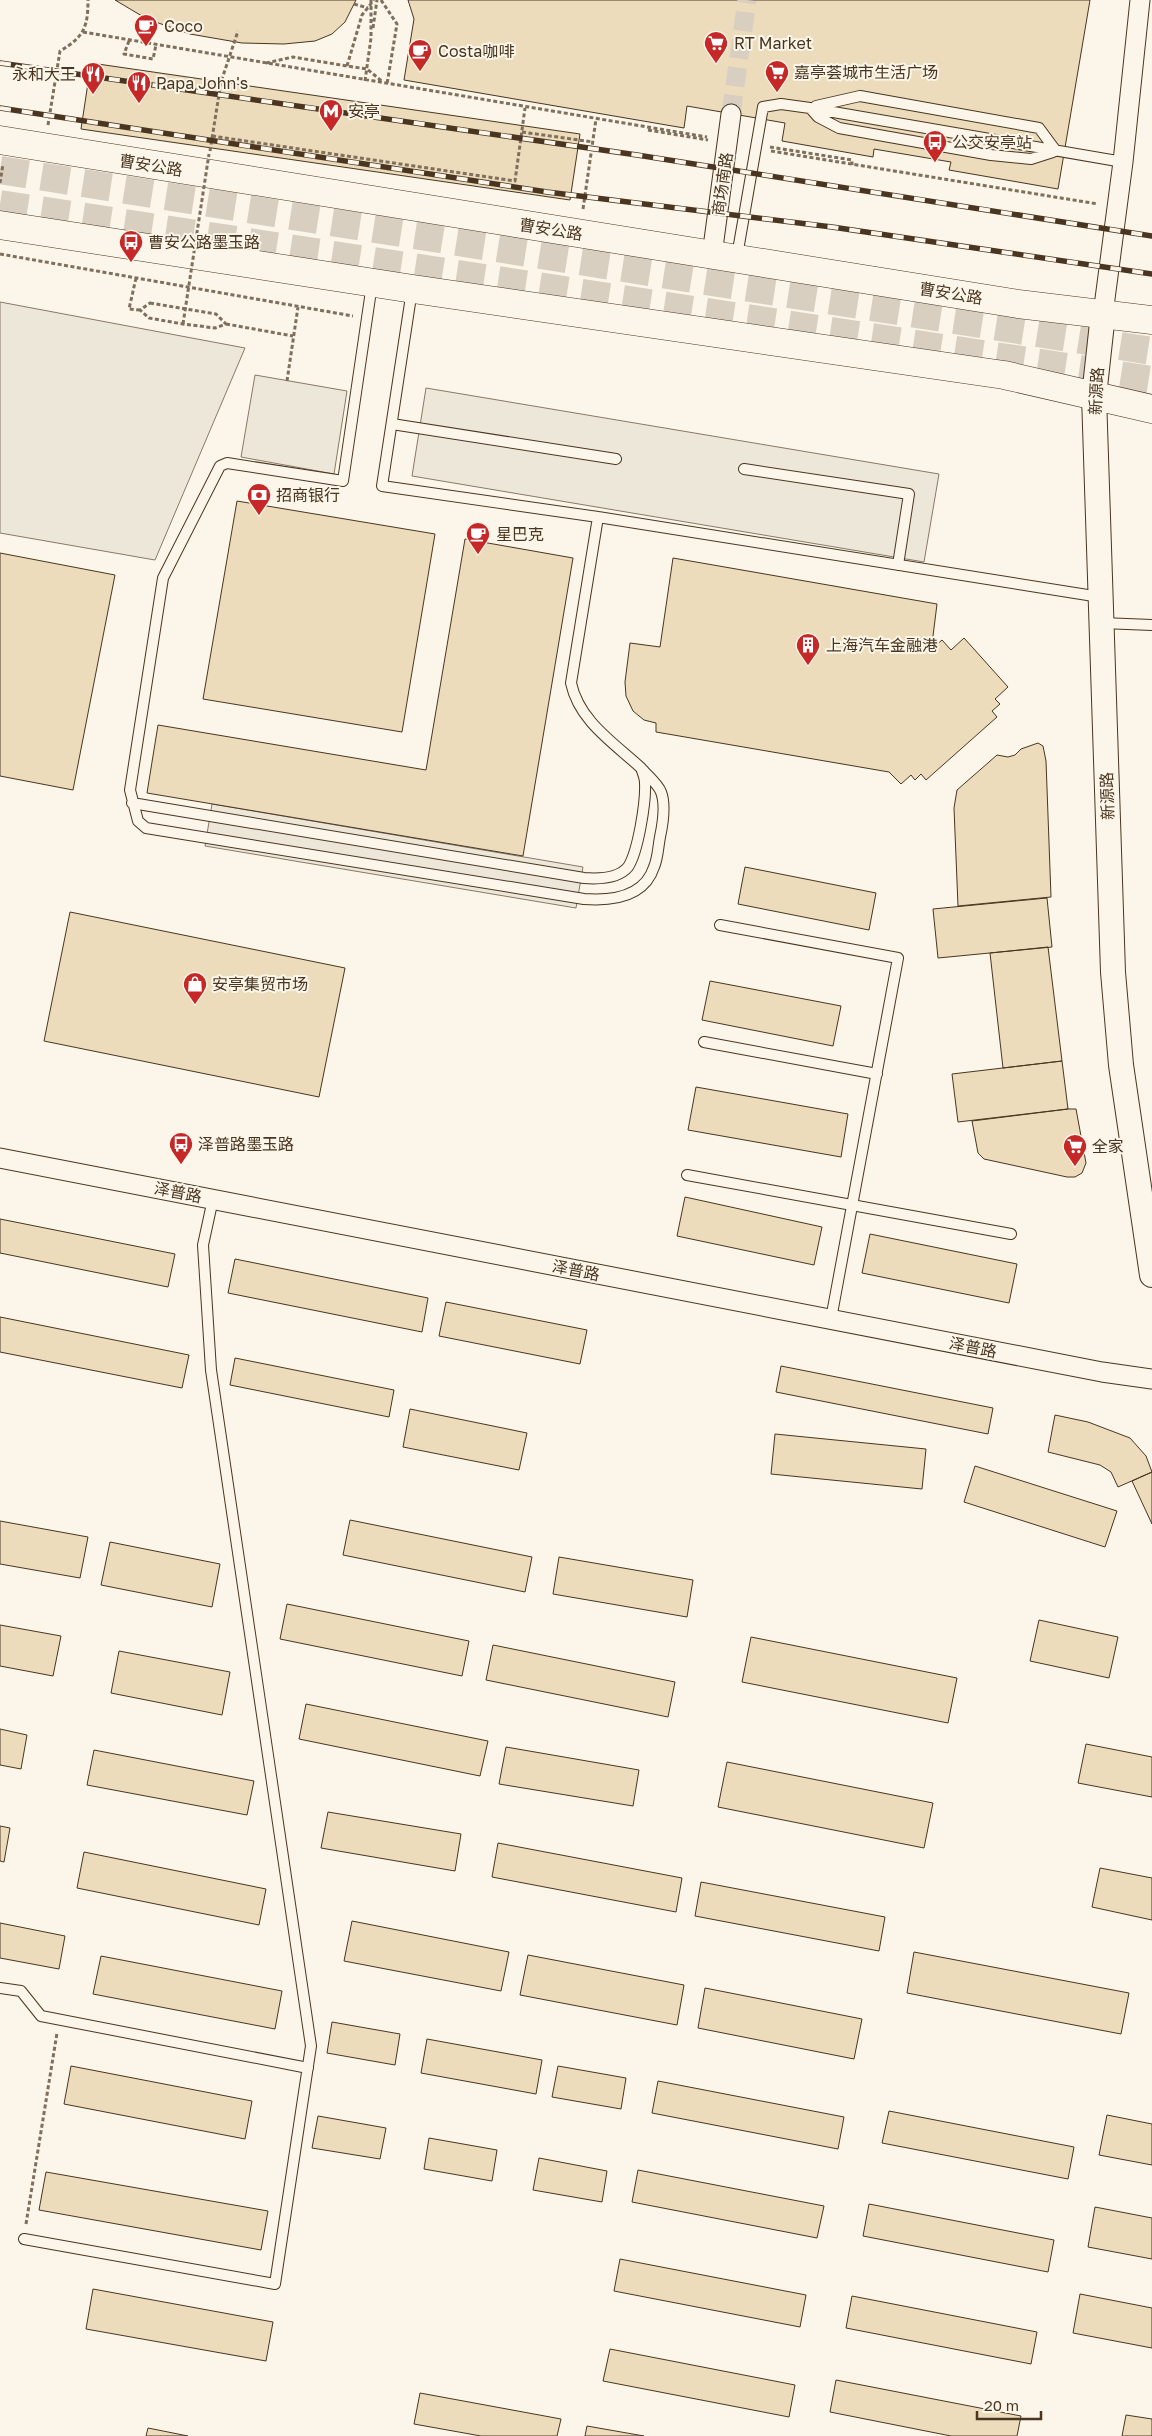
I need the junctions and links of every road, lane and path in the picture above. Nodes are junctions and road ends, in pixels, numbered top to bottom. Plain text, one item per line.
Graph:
1 (88, 0) edge
2 (374, 0) edge
3 (381, 0) edge
4 (1140, 0) edge
5 (354, 4) dead end
6 (371, 9) junction
7 (238, 31) dead end
8 (83, 32) junction
9 (371, 38) junction
10 (156, 45) junction
11 (229, 57) junction
12 (347, 66) junction
13 (365, 81) junction
14 (387, 86) junction
15 (526, 108) junction
16 (810, 108) junction
17 (731, 114) tunnel mouth
18 (596, 119) junction
19 (38, 126) dead end
20 (522, 132) junction
21 (212, 136) junction
22 (3, 141) edge
23 (593, 142) junction
24 (728, 142) junction
25 (756, 147) junction
26 (1056, 151) junction
27 (1123, 162) junction
28 (0, 183) edge
29 (1116, 207) junction
30 (582, 215) dead end
31 (0, 225) edge
32 (0, 254) edge
33 (724, 257) junction
34 (136, 278) junction
35 (372, 283) junction
36 (413, 289) junction
37 (298, 307) junction
38 (140, 310) junction
39 (185, 310) junction
40 (1103, 314) junction
41 (367, 318) junction
42 (1152, 320) edge
43 (183, 324) junction
44 (226, 324) junction
45 (293, 336) junction
46 (287, 381) dead end
47 (1094, 396) junction
48 (1152, 409) edge
49 (392, 424) junction
50 (616, 459) dead end
51 (744, 469) dead end
52 (598, 517) junction
53 (898, 565) junction
54 (1100, 597) junction
55 (1101, 623) junction
56 (1152, 625) edge
57 (641, 768) junction
58 (132, 803) junction
59 (720, 925) dead end
60 (704, 1042) dead end
61 (877, 1074) junction
62 (0, 1158) edge
63 (687, 1174) dead end
64 (214, 1199) junction
65 (852, 1205) junction
66 (1011, 1234) dead end
67 (1152, 1275) edge
68 (831, 1319) junction
69 (1152, 1379) edge
70 (0, 1988) edge
71 (60, 2020) junction
72 (308, 2068) junction
73 (24, 2240) joint

1 - 8 path
2 - 6 path
2 - 9 path
2 - 12 path
3 - 14 path
4 - 27 street
5 - 6 path
6 - 9 path
7 - 11 path
8 - 10 path
8 - 19 path
9 - 13 path
10 - 11 path
10 - 13 path
11 - 12 path
11 - 21 path
12 - 14 path
13 - 18 path
14 - 15 path
15 - 20 path
15 - 24 path
16 - 25 lane
16 - 26 lane
16 - 26 lane
16 - 26 lane
17 - 24 street, 商场南路
18 - 23 path
18 - 24 path
20 - 21 path
20 - 23 path
21 - 39 path, bridge
22 - 28 path
22 - 33 main road, 曹安公路
23 - 30 path
24 - 33 street, 商场南路
25 - 29 path
25 - 33 lane
26 - 27 lane
27 - 29 street
29 - 40 street
31 - 35 main road
32 - 34 path
33 - 40 main road, 曹安公路
34 - 37 path
34 - 38 path
35 - 36 main road
35 - 41 lane
36 - 47 main road
36 - 49 lane
37 - 41 path
37 - 45 path
38 - 39 path
38 - 43 path
39 - 43 path, bridge
39 - 44 path
40 - 42 main road, 曹安公路
40 - 47 street, 新源路
41 - 58 lane
43 - 44 path
44 - 45 path
45 - 46 path
47 - 48 main road
47 - 54 street, 新源路
49 - 50 lane
49 - 52 lane
51 - 53 lane
52 - 53 lane
52 - 57 lane
53 - 54 lane
54 - 55 street, 新源路
55 - 56 lane
55 - 67 street, 新源路
57 - 58 lane
57 - 58 lane
59 - 61 lane
60 - 61 lane
61 - 65 lane
62 - 64 street, 泽普路
63 - 65 lane
64 - 68 street, 泽普路
64 - 72 lane
65 - 66 lane
65 - 68 lane
68 - 69 street, 泽普路
70 - 71 lane
71 - 72 lane
71 - 73 path
72 - 73 lane

